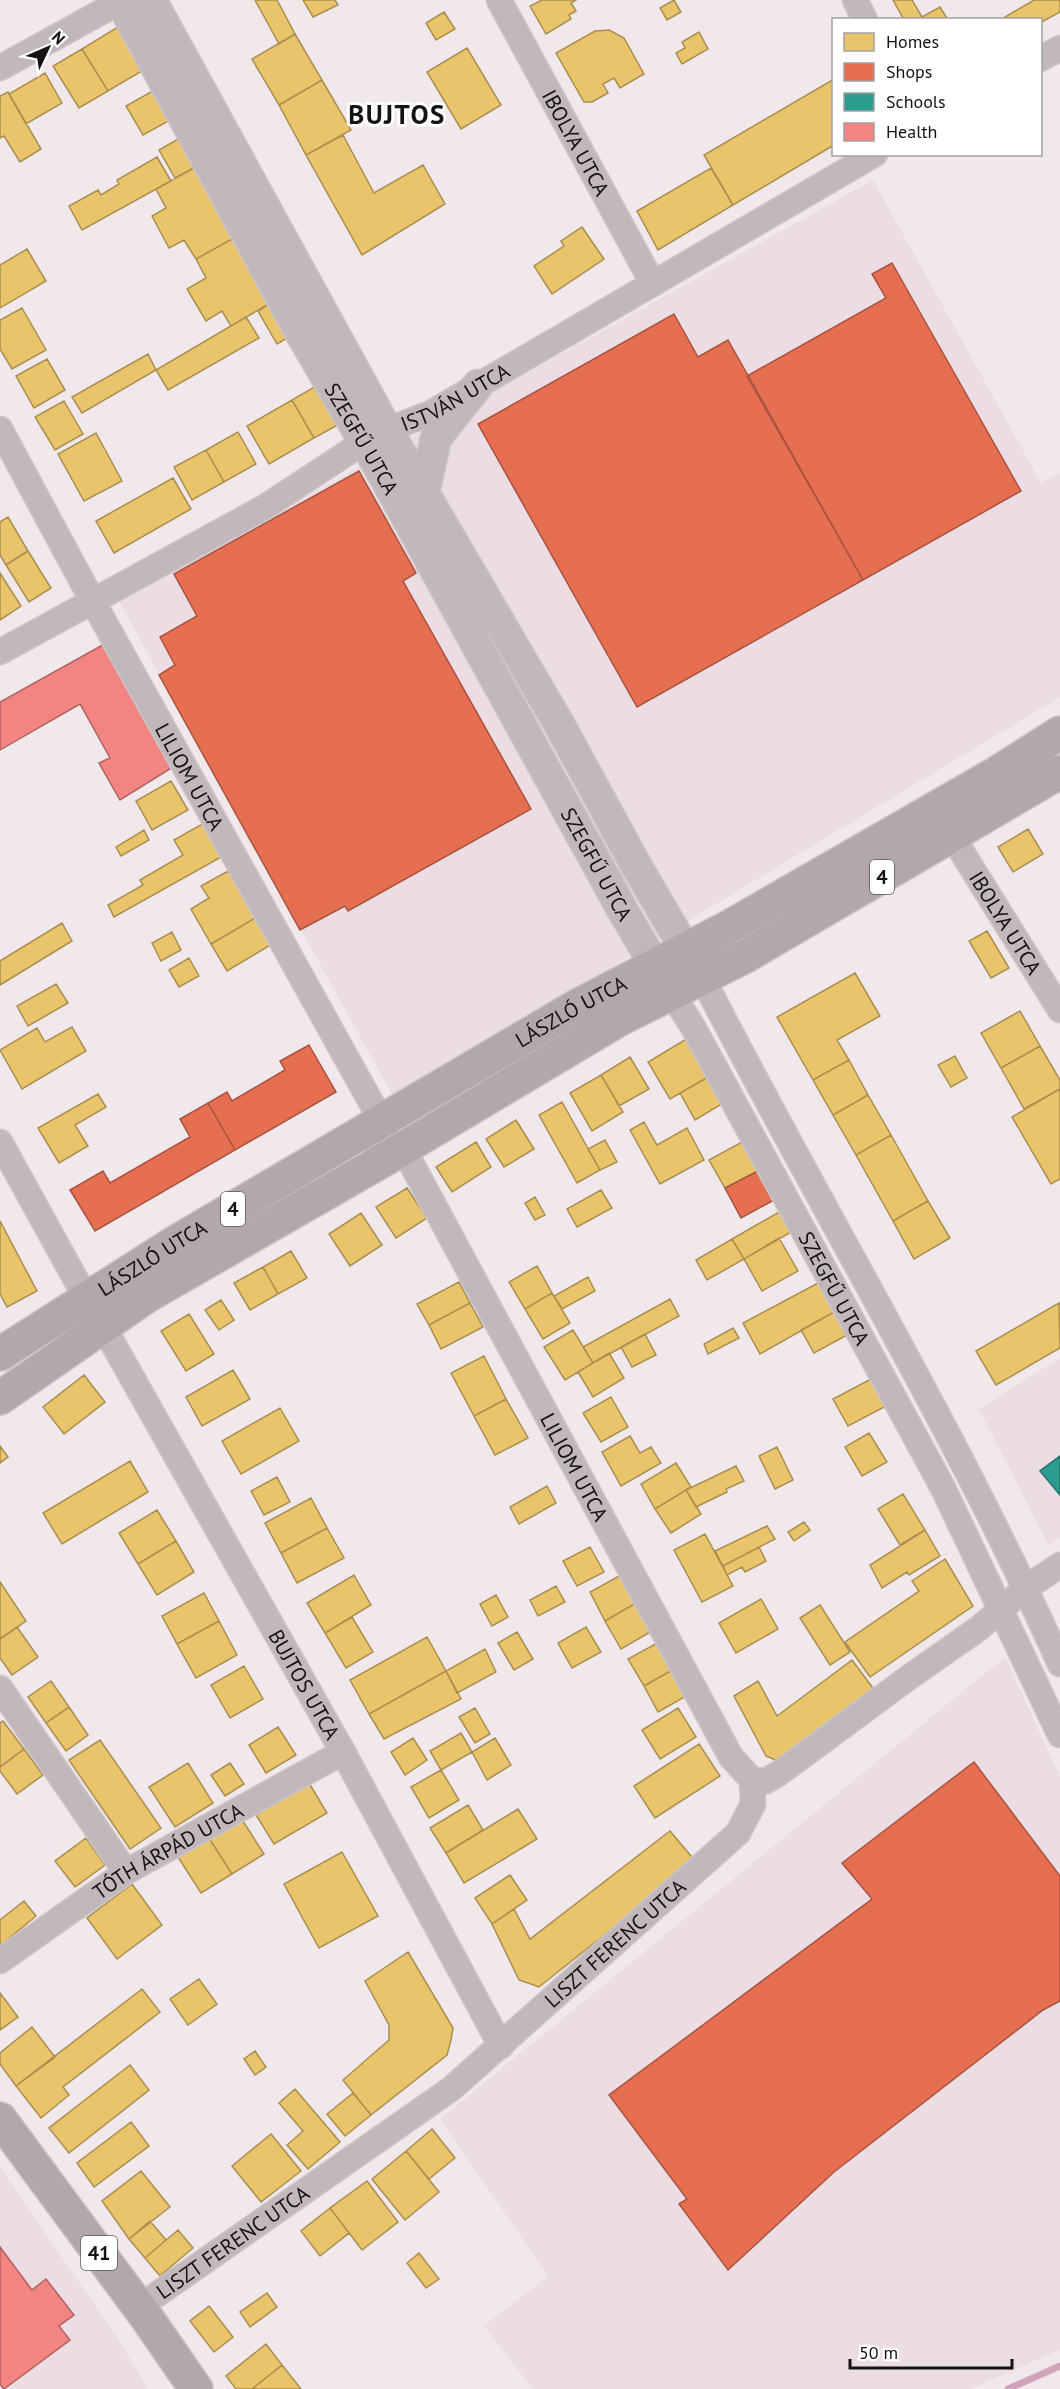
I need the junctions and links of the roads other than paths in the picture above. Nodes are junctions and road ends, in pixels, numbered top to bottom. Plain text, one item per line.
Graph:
1 (121, 0) edge
2 (151, 0) edge
3 (499, 0) edge
4 (855, 0) edge
5 (864, 18) edge
6 (1060, 48) edge
7 (1042, 58) edge
8 (0, 68) edge
9 (872, 156) edge
10 (653, 284) junction
11 (478, 386) junction
12 (0, 429) edge
13 (376, 436) junction
14 (424, 493) junction
15 (92, 600) junction
16 (0, 652) edge
17 (1060, 733) edge
18 (1060, 772) edge
19 (952, 836) junction
20 (686, 950) junction
21 (654, 966) junction
22 (703, 979) junction
23 (672, 994) junction
24 (1060, 1010) edge
25 (382, 1122) junction
26 (0, 1142) edge
27 (403, 1148) junction
28 (361, 1173) junction
29 (86, 1298) junction
30 (103, 1326) junction
31 (0, 1354) edge
32 (0, 1398) edge
33 (1060, 1565) edge
34 (1026, 1588) junction
35 (1002, 1610) junction
36 (1060, 1664) edge
37 (0, 1688) edge
38 (1060, 1736) edge
39 (343, 1752) junction
40 (752, 1780) junction
41 (126, 1872) junction
42 (0, 1961) edge
43 (501, 2046) junction
44 (0, 2119) edge
45 (139, 2307) junction
46 (196, 2389) edge

1 - 8 street
1 - 13 street, SZEGFŰ UTCA
2 - 13 street, SZEGFŰ UTCA
3 - 10 street, IBOLYA UTCA
4 - 5 street
6 - 7 street
9 - 10 street, ISTVÁN UTCA
10 - 11 street, ISTVÁN UTCA
11 - 13 street, ISTVÁN UTCA
11 - 14 street
12 - 15 street, LILIOM UTCA
13 - 14 street, SZEGFŰ UTCA
13 - 15 street, ISTVÁN UTCA
13 - 21 street, SZEGFŰ UTCA
14 - 20 street, SZEGFŰ UTCA
15 - 16 street, ISTVÁN UTCA
15 - 25 street, LILIOM UTCA
17 - 20 main road, LÁSZLÓ UTCA / 4
18 - 19 main road, LÁSZLÓ UTCA / 4
19 - 22 main road, LÁSZLÓ UTCA / 4
19 - 24 street, IBOLYA UTCA
20 - 21 main road, LÁSZLÓ UTCA / 4
20 - 22 street, SZEGFŰ UTCA
21 - 23 street, SZEGFŰ UTCA
21 - 25 main road, LÁSZLÓ UTCA / 4
22 - 23 main road, LÁSZLÓ UTCA / 4
22 - 34 street, SZEGFŰ UTCA
23 - 27 main road, LÁSZLÓ UTCA / 4
23 - 35 street, SZEGFŰ UTCA
25 - 28 street
25 - 29 main road, LÁSZLÓ UTCA / 4
26 - 29 street
27 - 28 main road, LÁSZLÓ UTCA / 4
27 - 40 street, LILIOM UTCA
28 - 30 main road, LÁSZLÓ UTCA / 4
29 - 31 main road, 4
30 - 32 main road, 4
30 - 39 street, BUJTOS UTCA
33 - 34 street
34 - 35 street
34 - 36 street, SZEGFŰ UTCA
35 - 38 street, SZEGFŰ UTCA
35 - 40 street
37 - 41 street
39 - 41 street, TÓTH ÁRPÁD UTCA
39 - 43 street, BUJTOS UTCA
40 - 43 street, LISZT FERENC UTCA
41 - 42 street, TÓTH ÁRPÁD UTCA
43 - 45 street, LISZT FERENC UTCA
44 - 45 main road, 41
45 - 46 main road, 41

